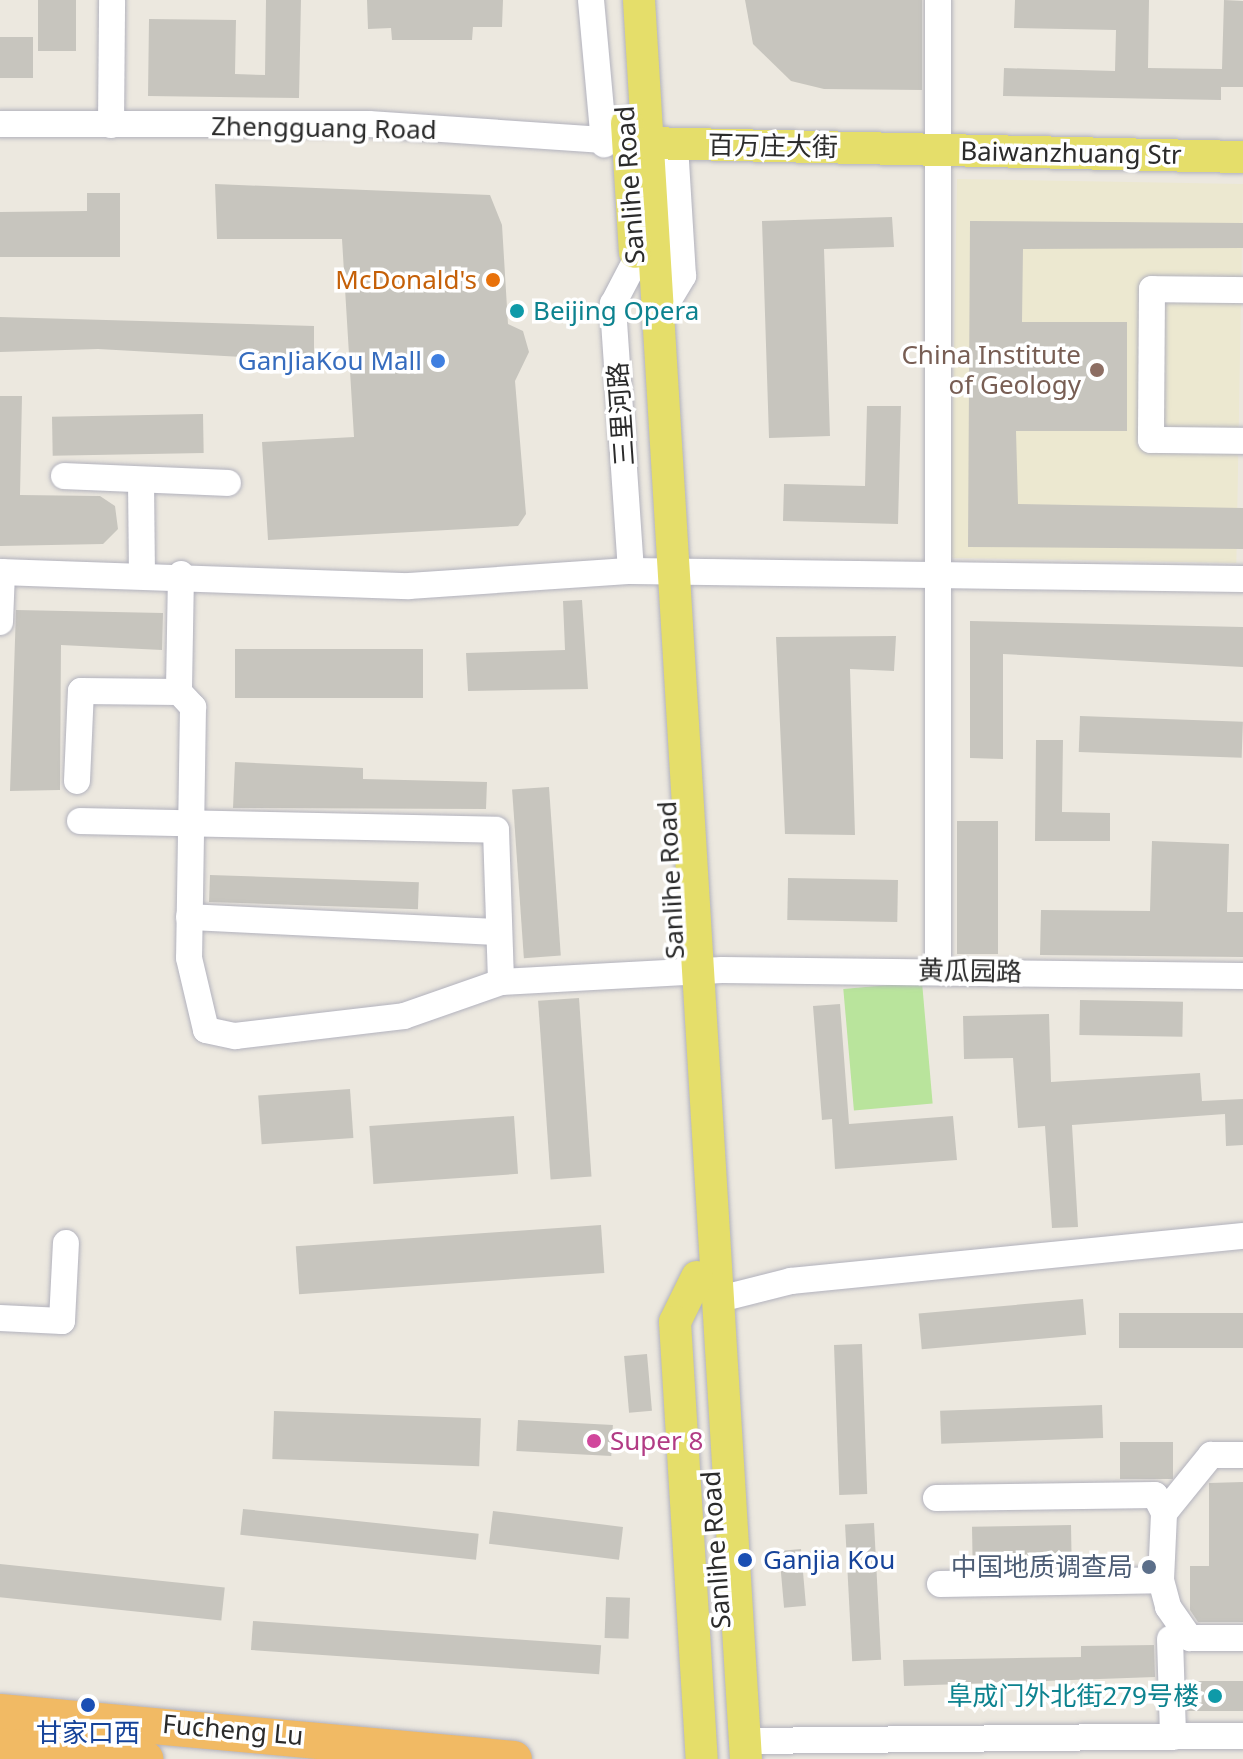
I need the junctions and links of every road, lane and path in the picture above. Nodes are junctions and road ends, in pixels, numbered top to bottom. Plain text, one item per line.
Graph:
1 (112, 0) edge
2 (591, 0) edge
3 (620, 0) edge
4 (639, 0) edge
5 (938, 0) edge
6 (0, 124) edge
7 (111, 125) junction
8 (639, 144) junction
9 (937, 149) junction
10 (1243, 157) edge
11 (1243, 290) edge
12 (1243, 441) edge
13 (64, 476) dead end
14 (141, 481) junction
15 (228, 483) dead end
16 (653, 571) junction
17 (1, 572) edge
18 (142, 572) junction
19 (181, 574) junction
20 (943, 578) junction
21 (1243, 579) edge
22 (0, 622) edge
23 (179, 692) junction
24 (77, 781) dead end
25 (80, 821) dead end
26 (191, 822) junction
27 (189, 917) junction
28 (499, 932) junction
29 (938, 969) junction
30 (687, 973) junction
31 (1243, 976) edge
32 (501, 982) junction
33 (1243, 1236) edge
34 (66, 1243) dead end
35 (708, 1288) junction
36 (0, 1318) edge
37 (1243, 1455) edge
38 (936, 1498) dead end
39 (1164, 1513) junction
40 (1161, 1580) junction
41 (940, 1584) dead end
42 (1243, 1638) edge
43 (1170, 1639) dead end
44 (0, 1712) edge
45 (1243, 1736) edge
46 (1173, 1737) junction
47 (0, 1746) edge
48 (279, 1746) edge
49 (740, 1753) edge
50 (145, 1759) edge
51 (514, 1759) edge
52 (702, 1759) edge

1 - 7 street
2 - 8 street
3 - 8 main road, Sanlihe Road
4 - 8 main road, Sanlihe Road
5 - 9 street
6 - 7 street, Zhengguang Road
7 - 8 street, Zhengguang Road
8 - 9 main road, Baiwanzhuang Str
8 - 16 main road, Sanlihe Road
8 - 16 main road, Sanlihe Road
9 - 10 main road, Baiwanzhuang Str
9 - 20 street
11 - 12 street
13 - 14 street
14 - 15 street
14 - 18 street
16 - 19 street
16 - 20 street
16 - 30 main road, Sanlihe Road
17 - 18 street
17 - 22 street
18 - 19 street
19 - 23 street
20 - 21 street
20 - 29 street
23 - 24 street
23 - 26 street
25 - 26 street
26 - 27 street
26 - 28 street
27 - 28 street
27 - 32 street, 黄瓜园路
28 - 32 street
29 - 30 street, 黄瓜园路
29 - 31 street, 黄瓜园路
30 - 32 street, 黄瓜园路
30 - 35 main road, Sanlihe Road
33 - 35 street
34 - 36 street
35 - 49 main road, Sanlihe Road
35 - 52 main road
37 - 39 street
38 - 39 street
39 - 40 street
40 - 41 street
40 - 42 street
43 - 46 street
44 - 48 highway, Fucheng Lu
45 - 46 street
46 - 49 street
47 - 50 highway
48 - 51 highway, Fucheng Lu

